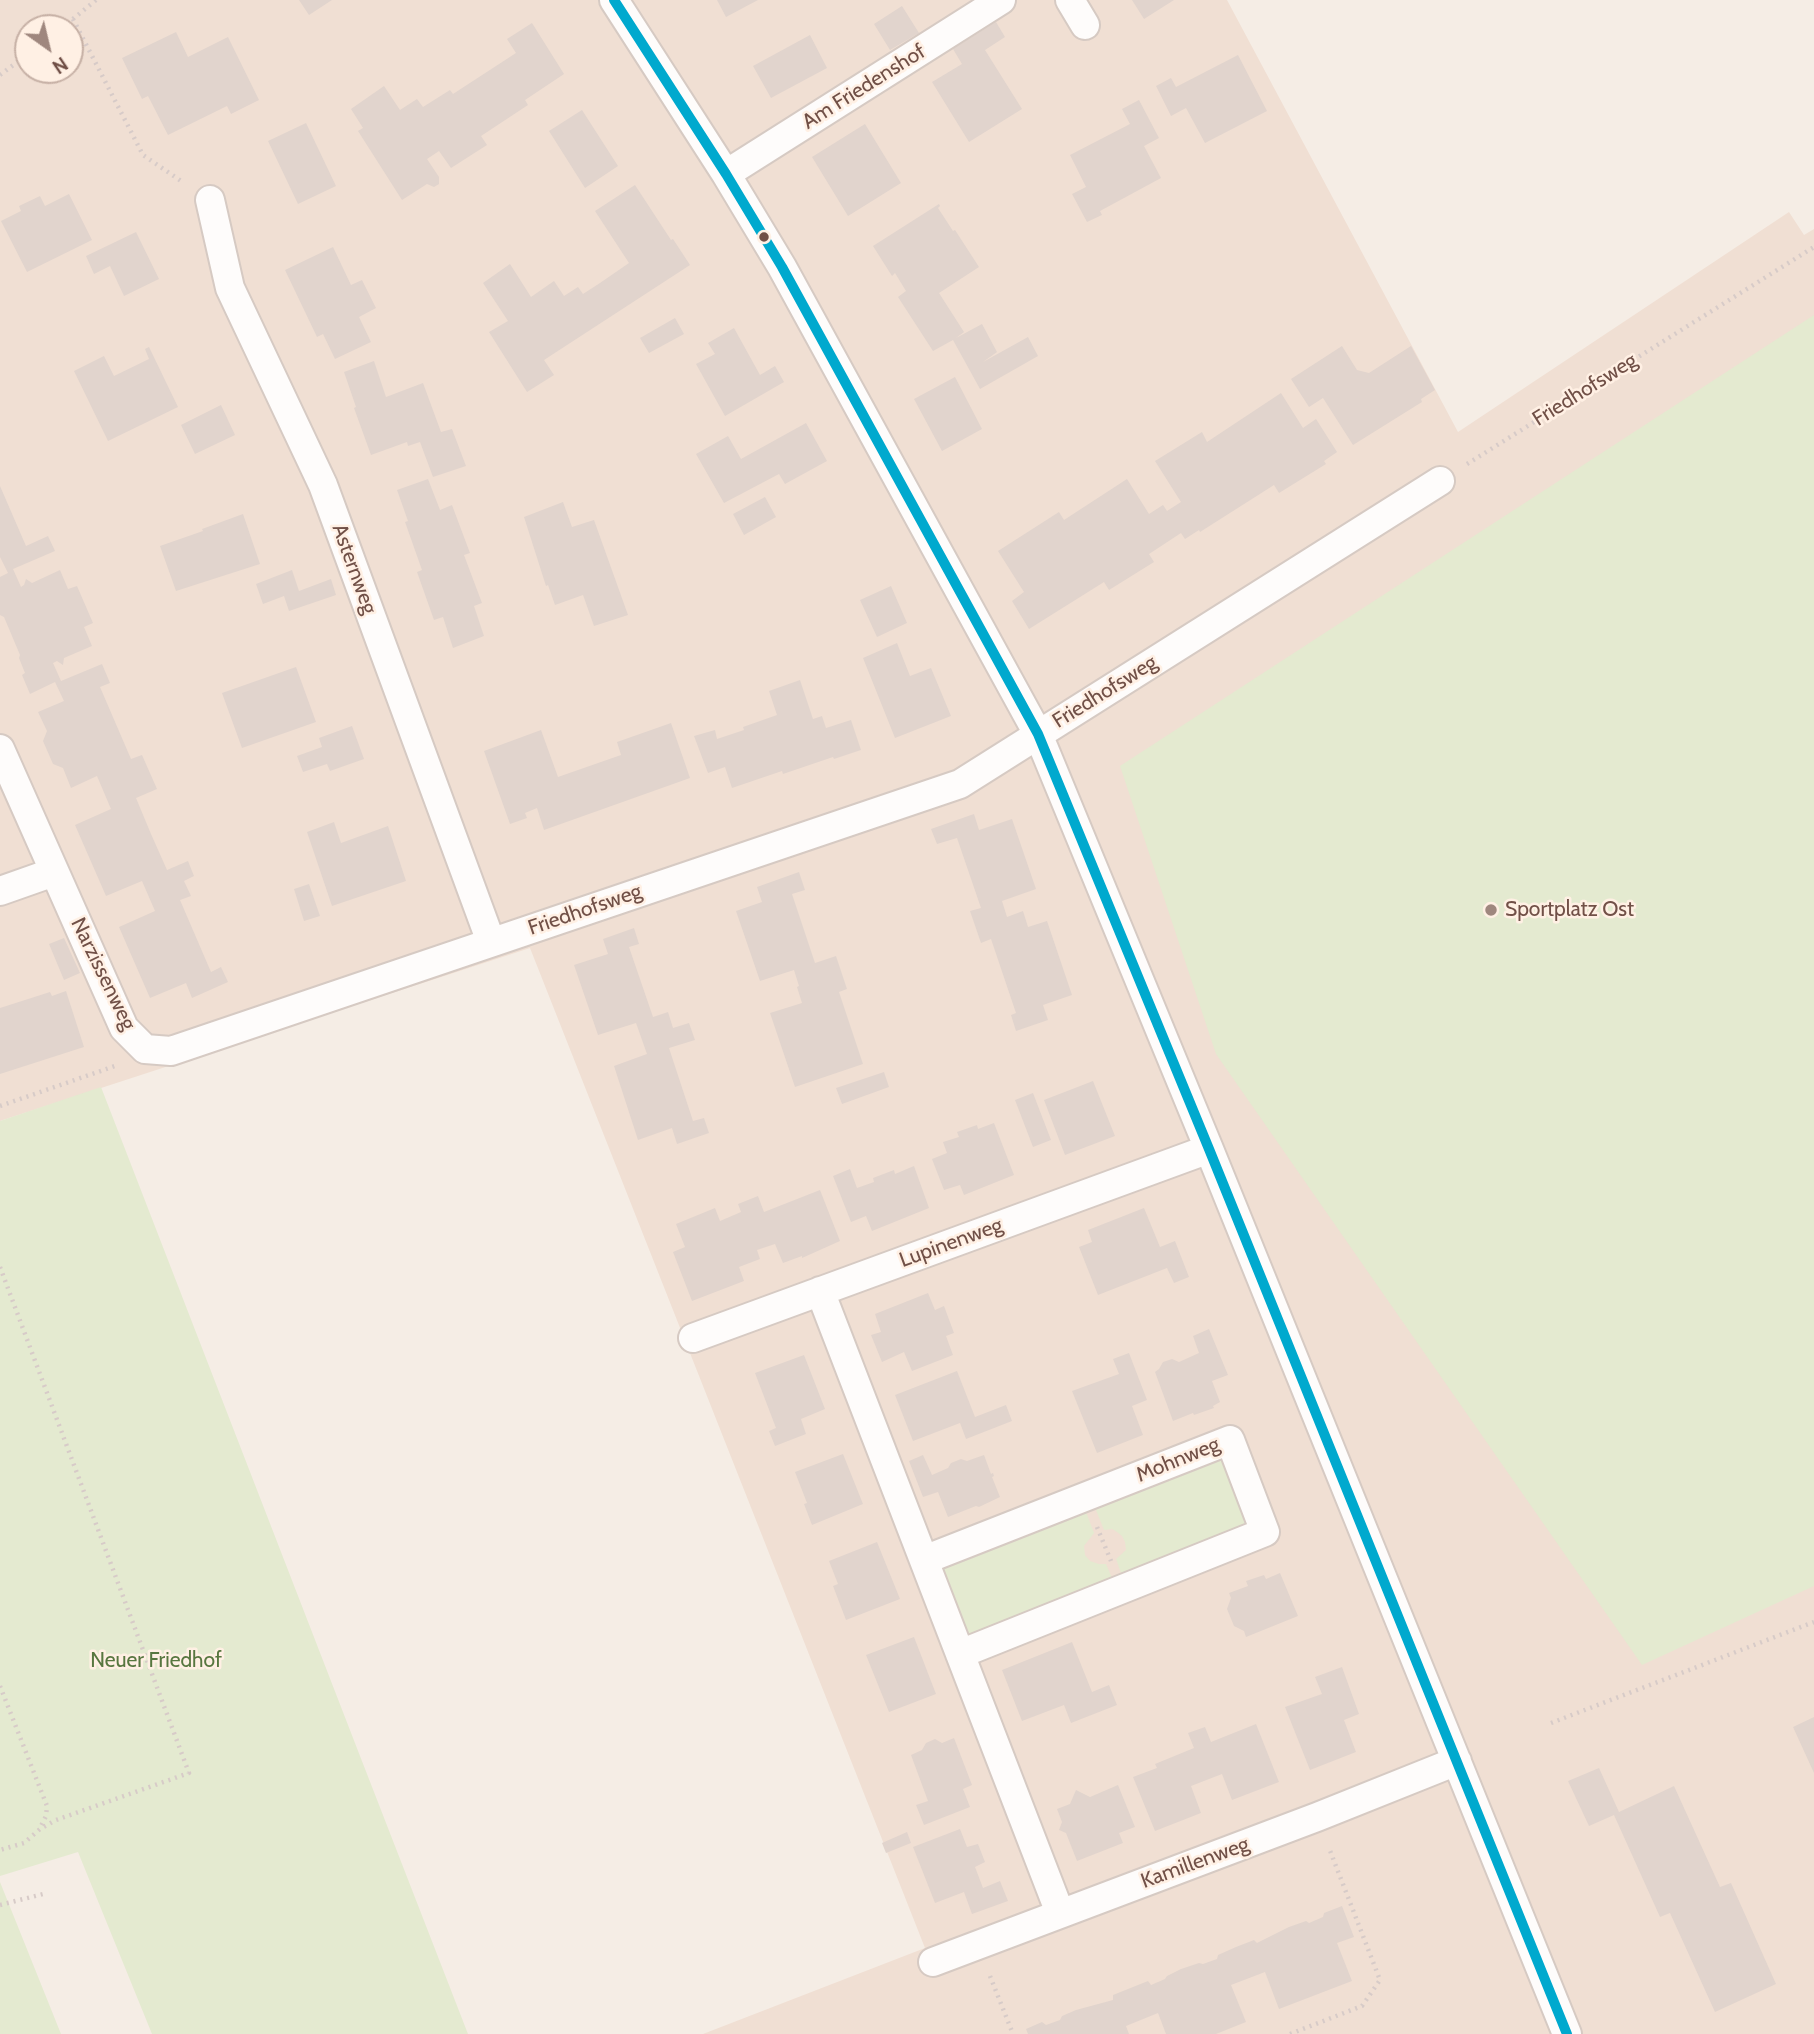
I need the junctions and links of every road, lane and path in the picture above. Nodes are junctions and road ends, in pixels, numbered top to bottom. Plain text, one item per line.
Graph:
1 (96, 0) edge
2 (614, 0) edge
3 (1001, 0) edge
4 (1070, 0) edge
5 (79, 14) edge
6 (1085, 24) dead end
7 (84, 40) edge
8 (726, 174) junction
9 (210, 200) joint
10 (1814, 247) edge
11 (1440, 481) joint
12 (1038, 734) junction
13 (0, 749) edge
14 (54, 872) junction
15 (0, 891) edge
16 (491, 942) junction
17 (158, 1050) junction
18 (0, 1106) edge
19 (1209, 1149) junction
20 (0, 1267) edge
21 (820, 1291) junction
22 (693, 1338) dead end
23 (1085, 1497) junction
24 (924, 1560) junction
25 (1122, 1589) junction
26 (1814, 1622) edge
27 (960, 1654) junction
28 (0, 1686) edge
29 (1551, 1723) dead end
30 (1457, 1761) junction
31 (1317, 1817) junction
32 (40, 1829) junction
33 (0, 1850) edge
34 (43, 1894) dead end
35 (0, 1905) edge
36 (1060, 1913) junction
37 (978, 1944) junction
38 (933, 1962) dead end
39 (1013, 2034) edge
40 (1290, 2034) edge
41 (1567, 2034) edge

1 - 5 path
2 - 8 street
3 - 8 street, Am Friedenshof
4 - 6 street
7 - 9 path
8 - 12 street
9 - 16 street, Asternweg
10 - 11 path, Friedhofsweg
11 - 12 street, Friedhofsweg
12 - 16 street, Friedhofsweg
12 - 19 street
13 - 14 street, Narzissenweg
14 - 15 street
14 - 17 street, Narzissenweg
16 - 17 street, Friedhofsweg
17 - 18 path
19 - 21 street, Lupinenweg
19 - 30 street
20 - 32 path
21 - 22 street, Lupinenweg
21 - 24 street
23 - 24 street, Mohnweg
23 - 25 path
23 - 25 street, Mohnweg
24 - 27 street
25 - 27 street, Mohnweg
26 - 29 path
27 - 36 street
28 - 32 path
30 - 31 street, Kamillenweg
30 - 41 street
31 - 36 street, Kamillenweg
31 - 40 path
32 - 33 path
34 - 35 path
36 - 37 street, Kamillenweg
37 - 38 street, Kamillenweg
37 - 39 path

